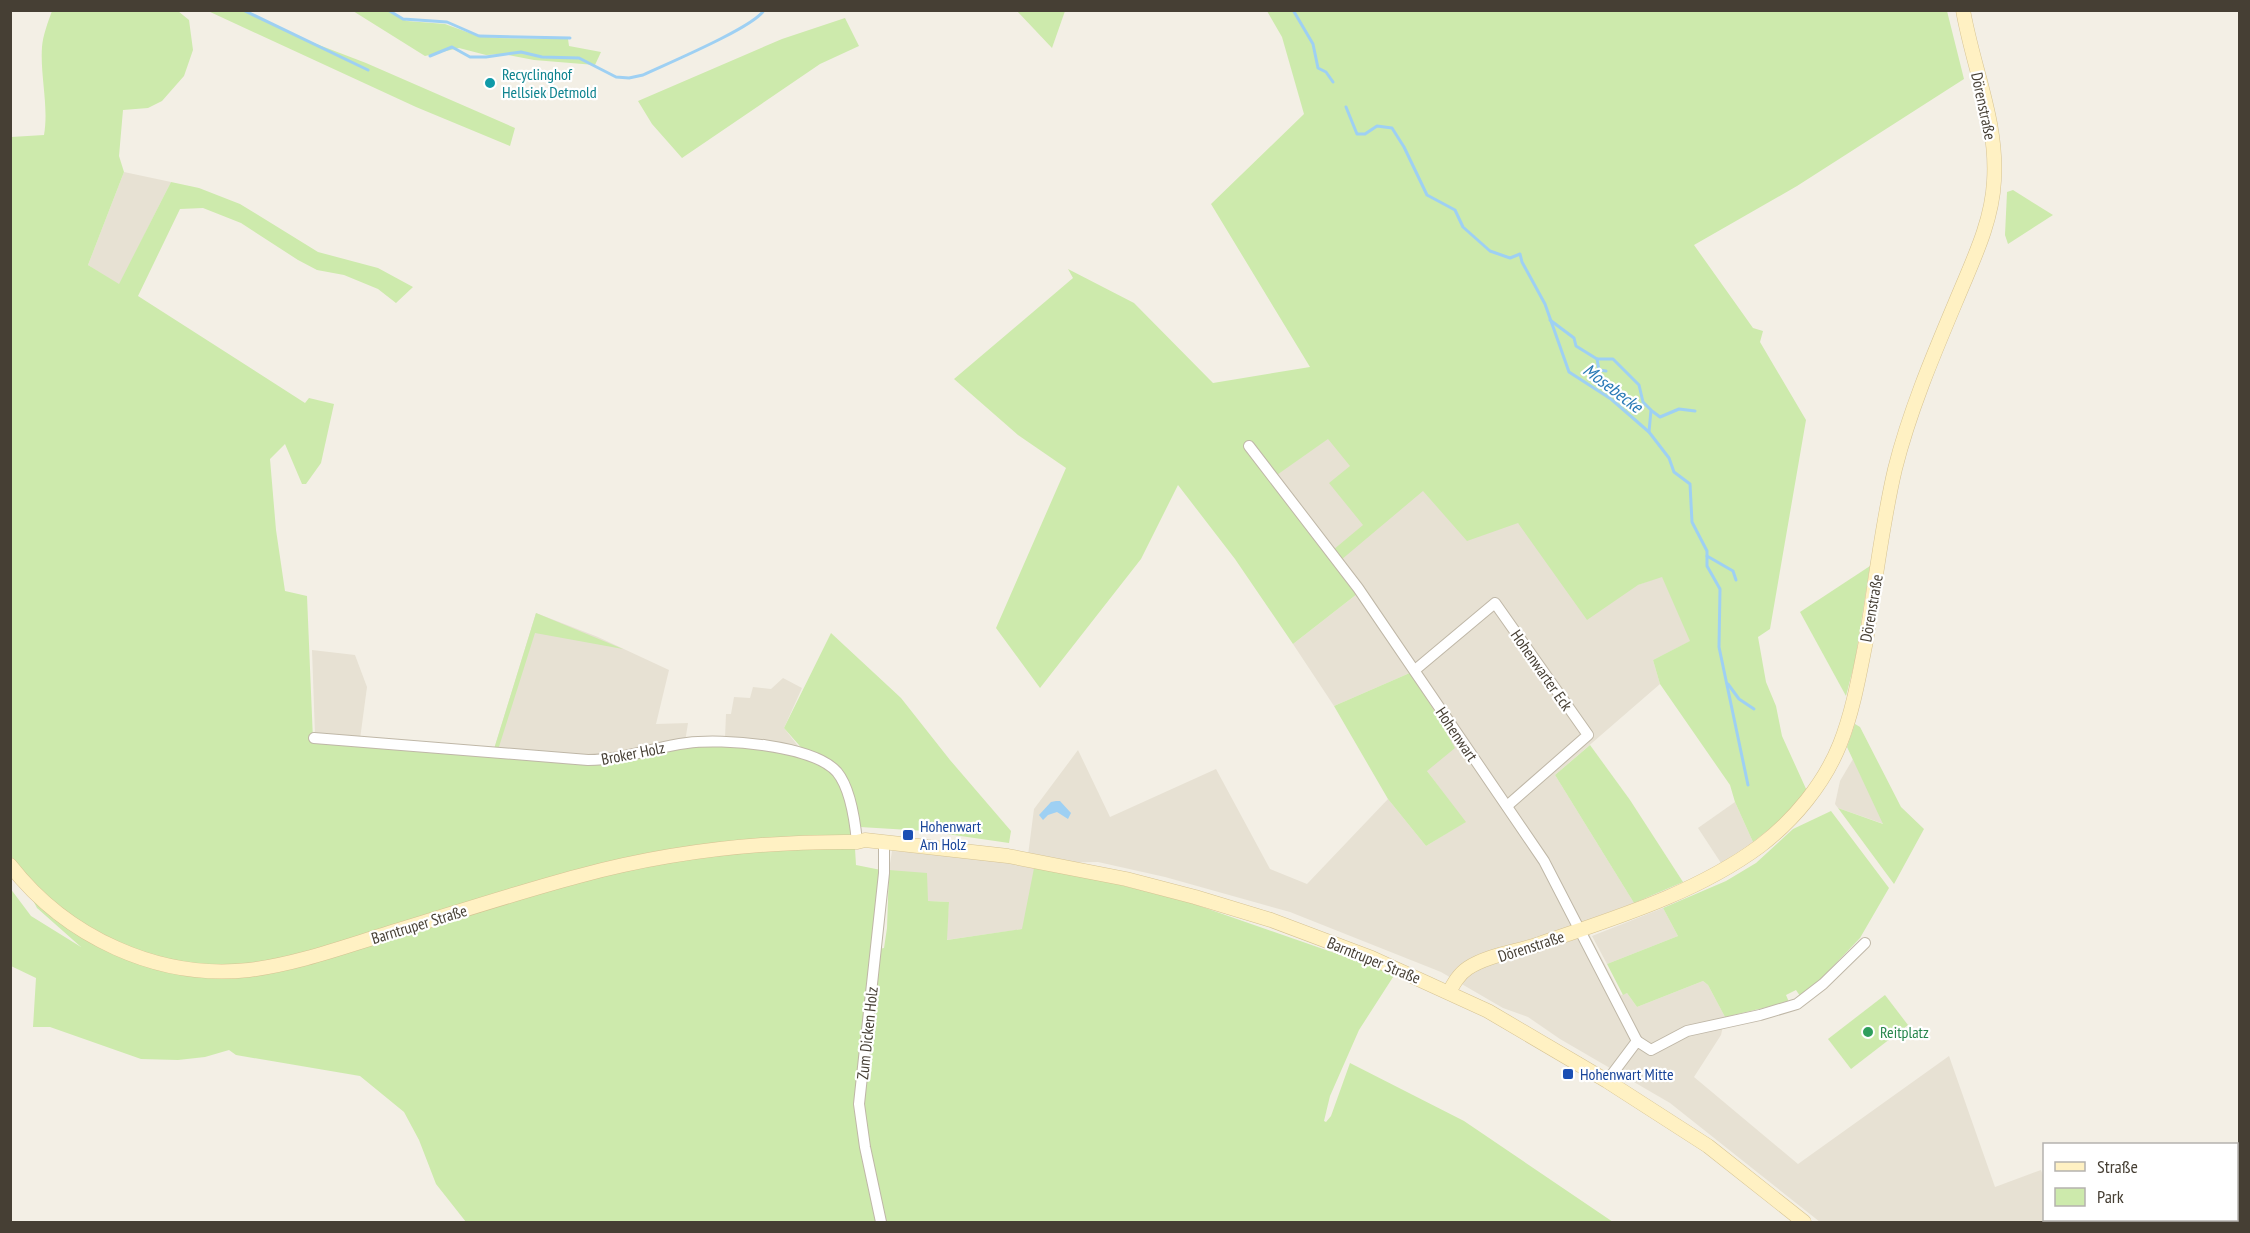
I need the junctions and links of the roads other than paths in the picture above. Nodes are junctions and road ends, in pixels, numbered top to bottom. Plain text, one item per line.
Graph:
1 (1963, 10) edge
2 (1249, 446) dead end
3 (1415, 670) junction
4 (314, 738) dead end
5 (1507, 806) junction
6 (857, 842) junction
7 (884, 843) junction
8 (10, 865) edge
9 (1579, 930) junction
10 (1865, 943) dead end
11 (1449, 992) junction
12 (1637, 1041) junction
13 (1607, 1081) junction
14 (881, 1222) edge
15 (1804, 1222) edge

1 - 9 main road, Dörenstraße
2 - 3 street, Hohenwart
3 - 5 street, Hohenwart
3 - 5 street, Hohenwarter Eck
4 - 6 street, Broker Holz
5 - 9 street, Hohenwart
6 - 7 main road, Barntruper Straße
6 - 8 main road, Barntruper Straße
7 - 11 main road, Barntruper Straße
7 - 14 street, Zum Dicken Holz
9 - 11 main road, Dörenstraße
9 - 12 street, Hohenwart
10 - 12 street
11 - 13 main road, Barntruper Straße
12 - 13 street
13 - 15 main road, Barntruper Straße

